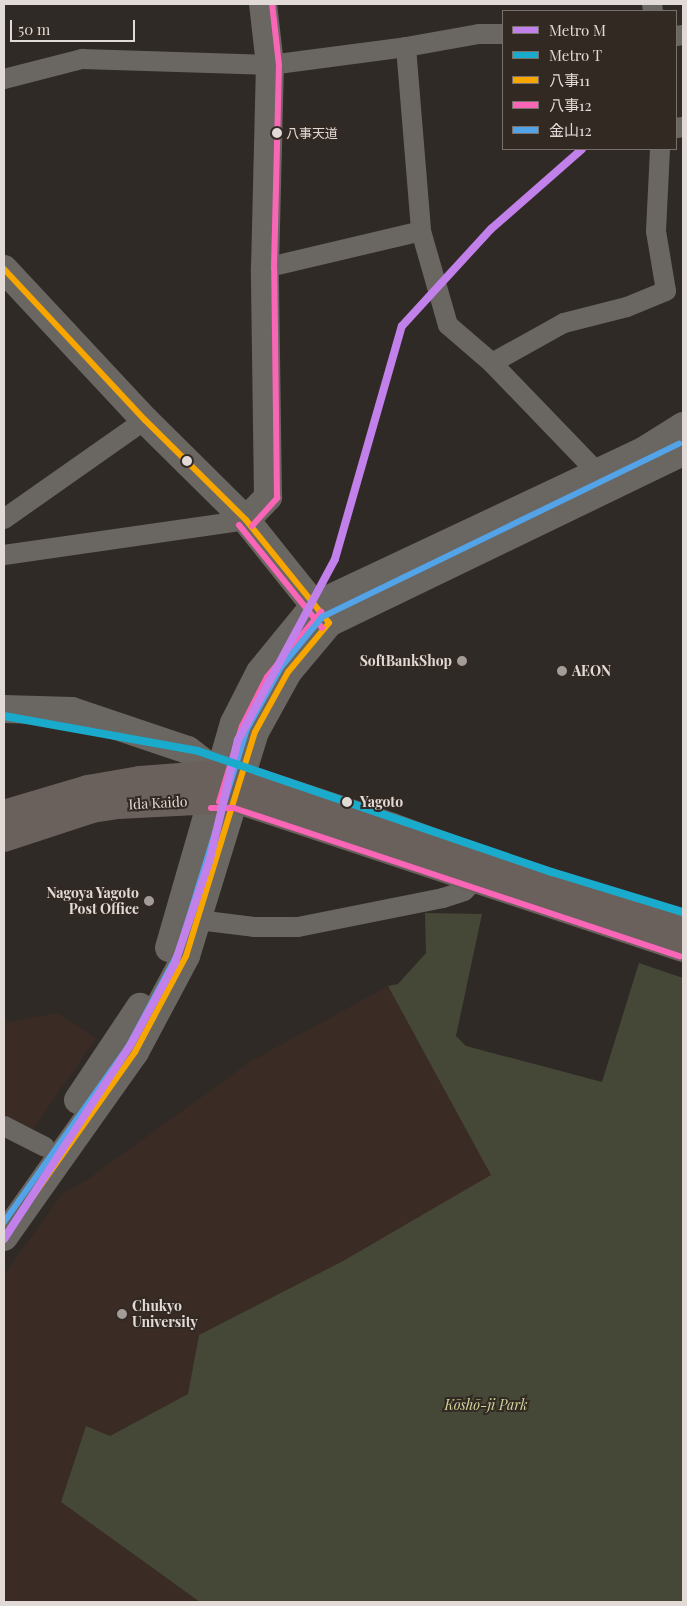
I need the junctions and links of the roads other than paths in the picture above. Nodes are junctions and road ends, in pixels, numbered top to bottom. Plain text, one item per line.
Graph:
1 (264, 4) edge
2 (502, 34) edge
3 (406, 47) junction
4 (270, 65) junction
5 (4, 79) edge
6 (660, 150) edge
7 (421, 231) junction
8 (265, 268) junction
9 (4, 269) edge
10 (492, 363) junction
11 (145, 420) junction
12 (683, 426) edge
13 (683, 452) edge
14 (597, 472) junction
15 (4, 520) edge
16 (246, 520) junction
17 (4, 558) edge
18 (321, 614) junction
19 (4, 709) edge
20 (227, 788) junction
21 (4, 814) edge
22 (4, 838) edge
23 (474, 881) junction
24 (198, 920) junction
25 (683, 925) edge
26 (683, 948) edge
27 (4, 1126) edge
28 (45, 1147) junction
29 (4, 1206) edge
30 (4, 1237) edge

1 - 4 street
2 - 3 street
3 - 4 street
3 - 7 street
4 - 5 street
4 - 8 street
6 - 10 street
7 - 8 street
7 - 10 street
8 - 16 street
9 - 11 street
10 - 14 street
11 - 15 street
11 - 16 street
12 - 14 street
13 - 18 street
14 - 18 street
16 - 17 street
16 - 18 street
18 - 20 street
19 - 20 street
20 - 21 highway, Ida Kaido
20 - 22 highway, Ida Kaido
20 - 23 highway, Ida Kaido
20 - 24 street
20 - 25 highway, Ida Kaido
20 - 28 street
23 - 24 street
23 - 26 highway, Ida Kaido
24 - 30 street
27 - 28 street
28 - 29 street

